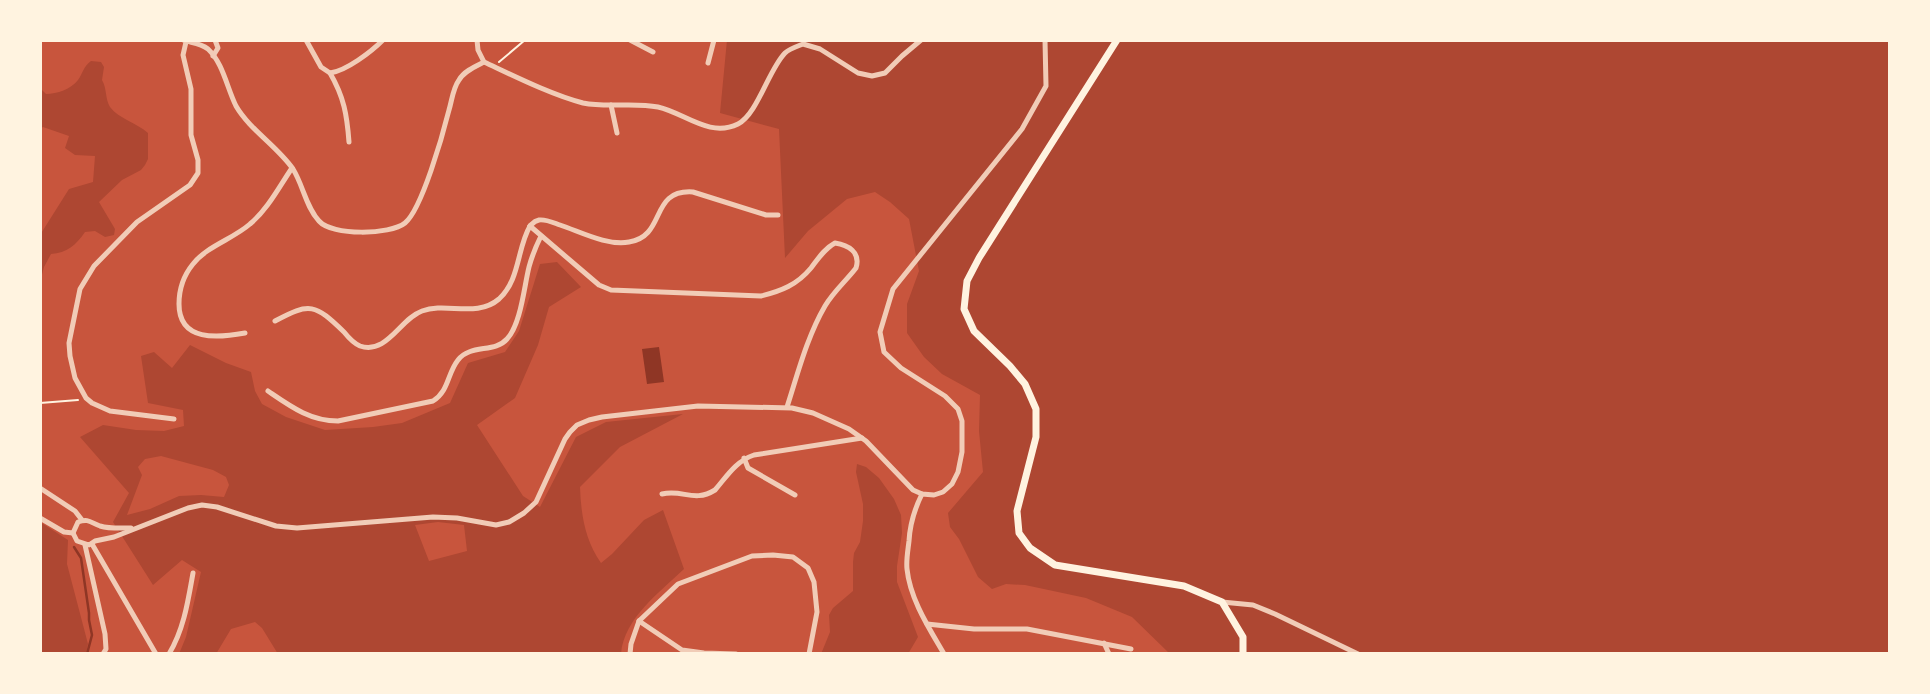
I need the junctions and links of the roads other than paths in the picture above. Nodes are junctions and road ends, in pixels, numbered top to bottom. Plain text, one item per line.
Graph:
1 (215, 40) edge
2 (306, 40) edge
3 (383, 40) edge
4 (477, 40) edge
5 (630, 40) edge
6 (714, 40) edge
7 (921, 40) edge
8 (1045, 40) edge
9 (1117, 40) edge
10 (185, 41) edge
11 (653, 52) dead end
12 (213, 55) junction
13 (484, 62) junction
14 (708, 63) dead end
15 (330, 74) junction
16 (611, 105) junction
17 (617, 133) dead end
18 (349, 142) dead end
19 (292, 168) junction
20 (779, 215) dead end
21 (530, 226) junction
22 (541, 236) junction
23 (275, 321) dead end
24 (245, 333) dead end
25 (268, 391) dead end
26 (787, 407) junction
27 (174, 419) dead end
28 (862, 438) junction
29 (744, 458) junction
30 (40, 488) edge
31 (662, 494) dead end
32 (922, 494) junction
33 (795, 495) dead end
34 (40, 518) edge
35 (82, 520) junction
36 (97, 526) junction
37 (138, 527) junction
38 (74, 533) junction
39 (91, 543) junction
40 (193, 573) dead end
41 (1222, 602) junction
42 (639, 621) junction
43 (927, 624) junction
44 (1104, 643) junction
45 (1131, 649) dead end
46 (103, 654) edge
47 (156, 654) edge
48 (169, 654) edge
49 (630, 654) edge
50 (736, 654) edge
51 (809, 654) edge
52 (944, 654) edge
53 (1109, 654) edge
54 (1243, 654) edge
55 (1358, 654) edge

1 - 12 street
2 - 15 street
3 - 15 street
4 - 13 street
5 - 11 street
6 - 14 street
7 - 16 street
8 - 32 street
9 - 41 main road
10 - 12 street
10 - 27 street
12 - 19 street
13 - 16 street
13 - 19 street
15 - 18 street
16 - 17 street
19 - 24 street
20 - 21 street
21 - 22 street
21 - 23 street
22 - 25 street
22 - 26 street
26 - 28 street
26 - 37 street
28 - 29 street
28 - 32 street
29 - 31 street
29 - 33 street
30 - 35 street
32 - 43 street
34 - 38 street
35 - 36 street
35 - 38 street
36 - 37 street
36 - 39 street
37 - 39 street
38 - 39 street
39 - 46 street
39 - 47 street
40 - 48 street
41 - 54 main road
41 - 55 street
42 - 49 street
42 - 50 street
42 - 51 street
43 - 44 street
43 - 52 street
44 - 45 street
44 - 53 street

